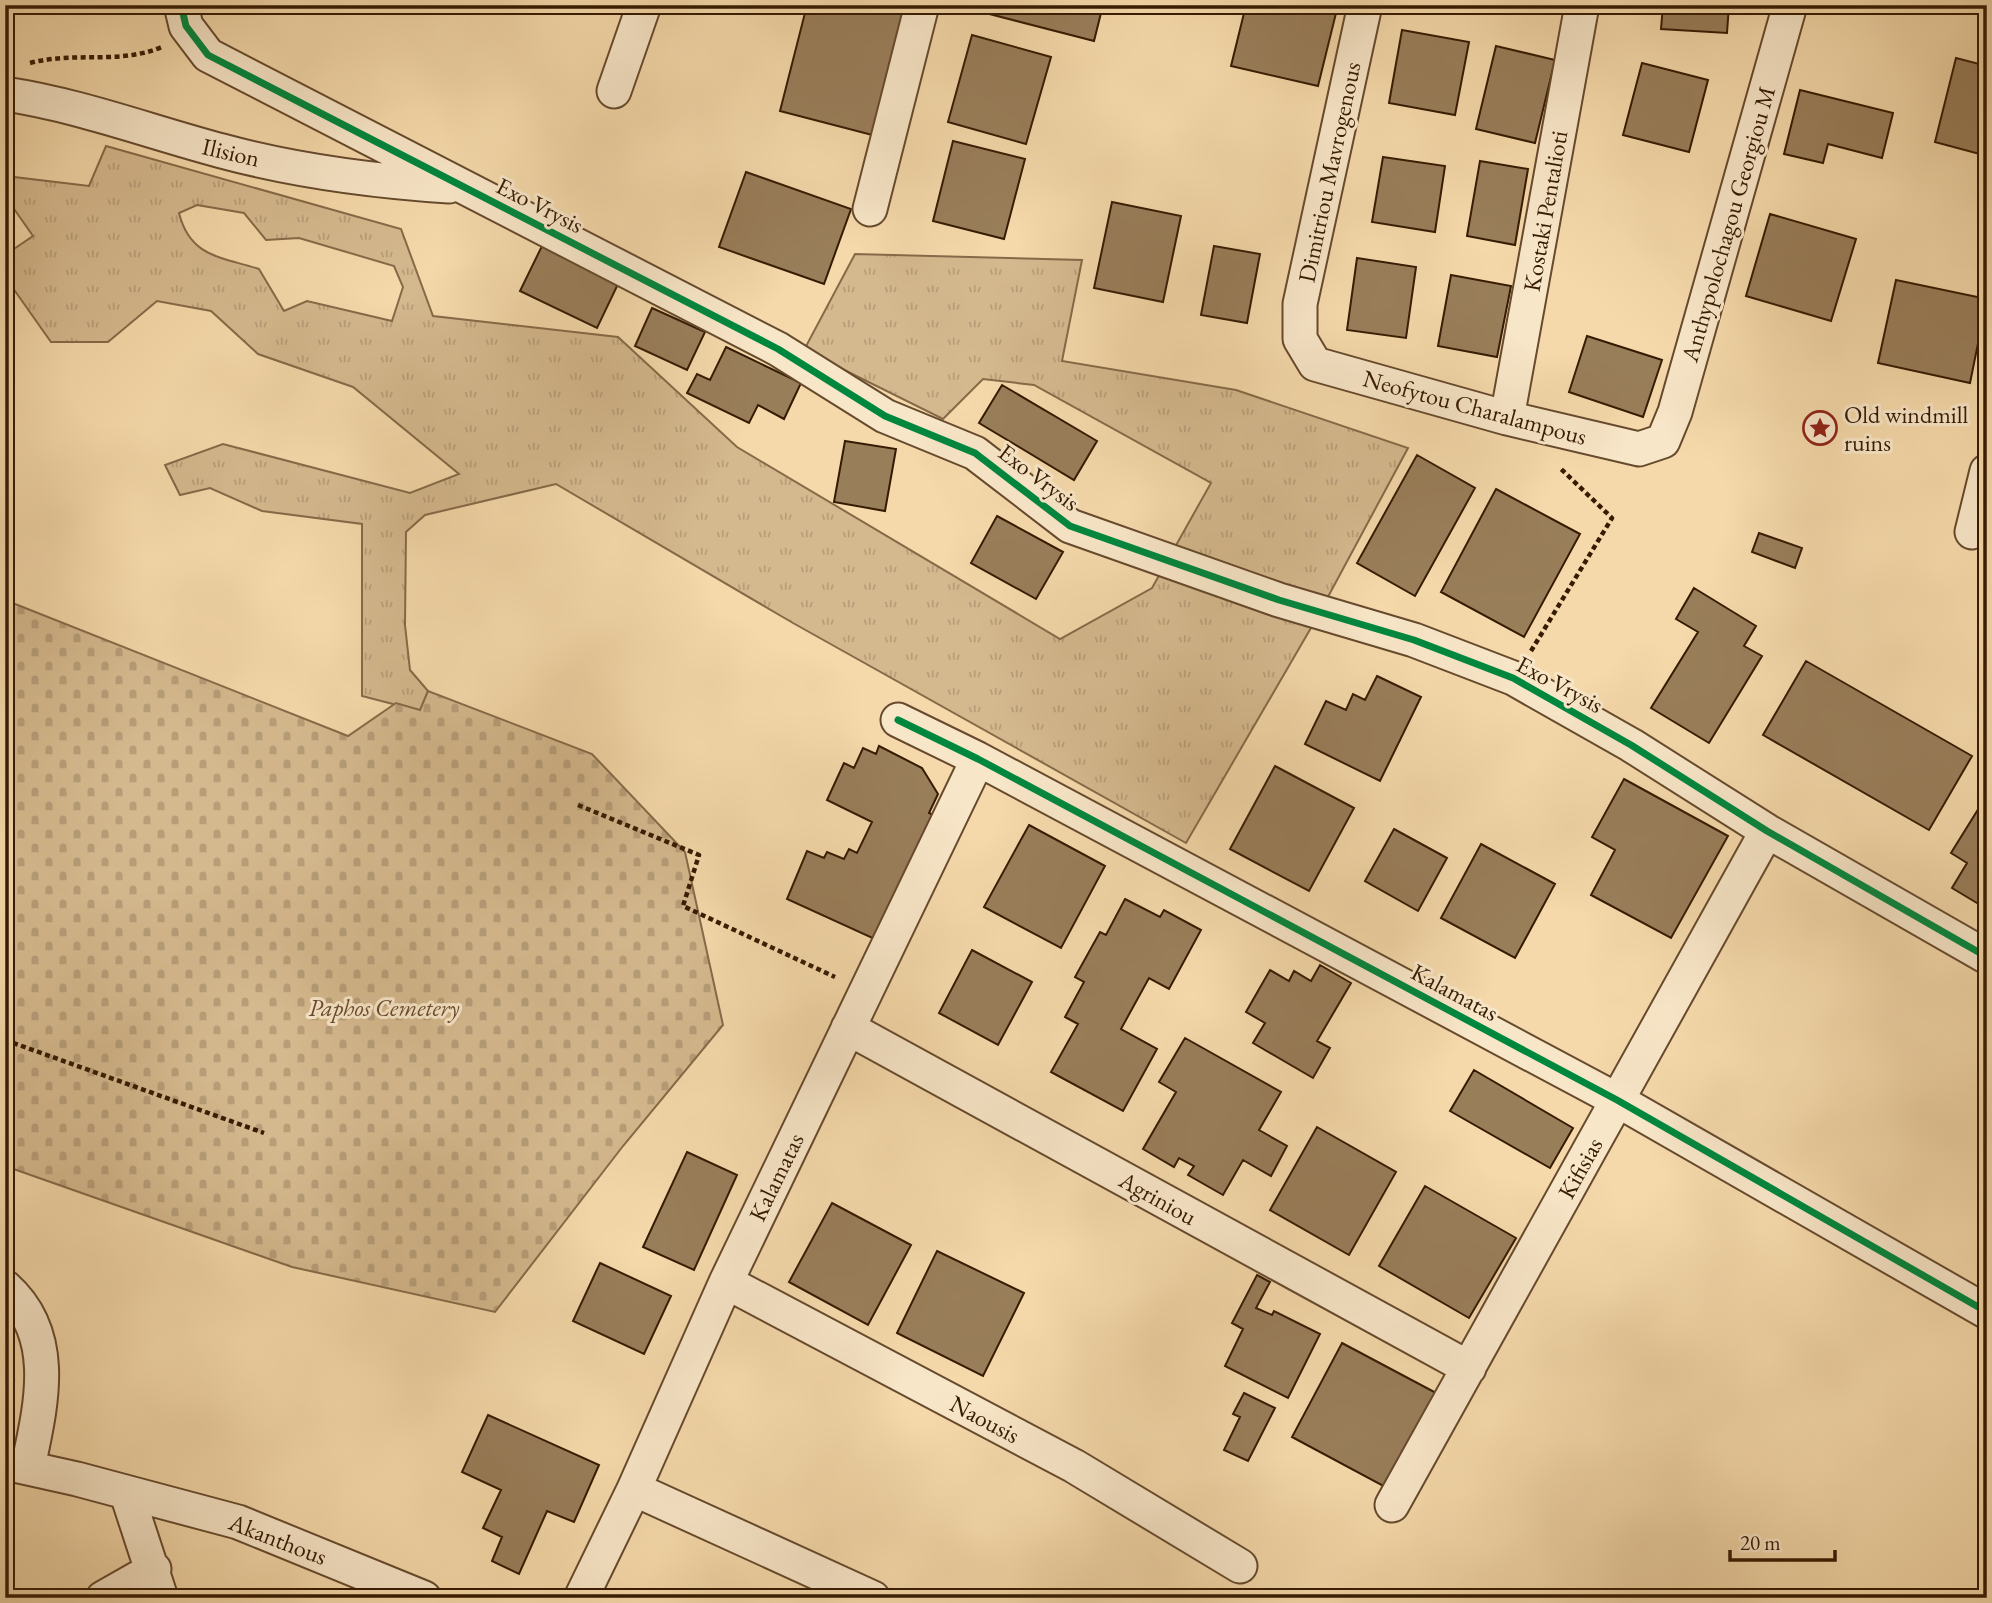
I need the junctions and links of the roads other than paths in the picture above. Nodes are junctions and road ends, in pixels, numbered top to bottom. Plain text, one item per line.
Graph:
1 (644, 5) edge
2 (922, 5) edge
3 (1365, 5) edge
4 (1582, 5) edge
5 (1790, 5) edge
6 (186, 20) edge
7 (12, 80) edge
8 (614, 91) dead end
9 (462, 187) junction
10 (870, 209) dead end
11 (1300, 340) joint
12 (1507, 418) junction
13 (1663, 441) joint
14 (1987, 471) edge
15 (1972, 532) dead end
16 (898, 720) dead end
17 (978, 759) junction
18 (1767, 831) junction
19 (1987, 957) edge
20 (848, 1028) junction
21 (1617, 1100) junction
22 (726, 1282) junction
23 (5, 1287) edge
24 (1987, 1312) edge
25 (1469, 1367) junction
26 (17, 1465) edge
27 (634, 1489) junction
28 (127, 1494) junction
29 (1392, 1505) dead end
30 (1240, 1566) dead end
31 (157, 1583) edge
32 (103, 1598) edge
33 (424, 1598) edge
34 (581, 1598) edge
35 (873, 1598) edge

1 - 8 street
2 - 10 street
3 - 11 street, Dimitriou Mavrogenous
4 - 12 street, Kostaki Pentalioti
5 - 13 street, Anthypolochagou Georgiou M
6 - 9 street, Exo Vrysis
7 - 9 street, Ilision
9 - 18 street, Exo Vrysis
11 - 12 street, Neofytou Charalampous
12 - 13 street, Neofytou Charalampous
14 - 15 street
16 - 17 street, Kalamatas
17 - 20 street, Kalamatas
17 - 21 street, Kalamatas
18 - 19 street, Exo Vrysis
18 - 21 street, Kifisias
20 - 22 street, Kalamatas
20 - 25 street, Agriniou
21 - 24 street, Kalamatas
21 - 25 street, Kifisias
22 - 27 street, Kalamatas
22 - 30 street, Naousis
23 - 26 street
25 - 29 street, Kifisias
26 - 28 street, Akanthous
27 - 34 street, Kalamatas
27 - 35 street
28 - 31 street
28 - 33 street, Akanthous
31 - 32 street

